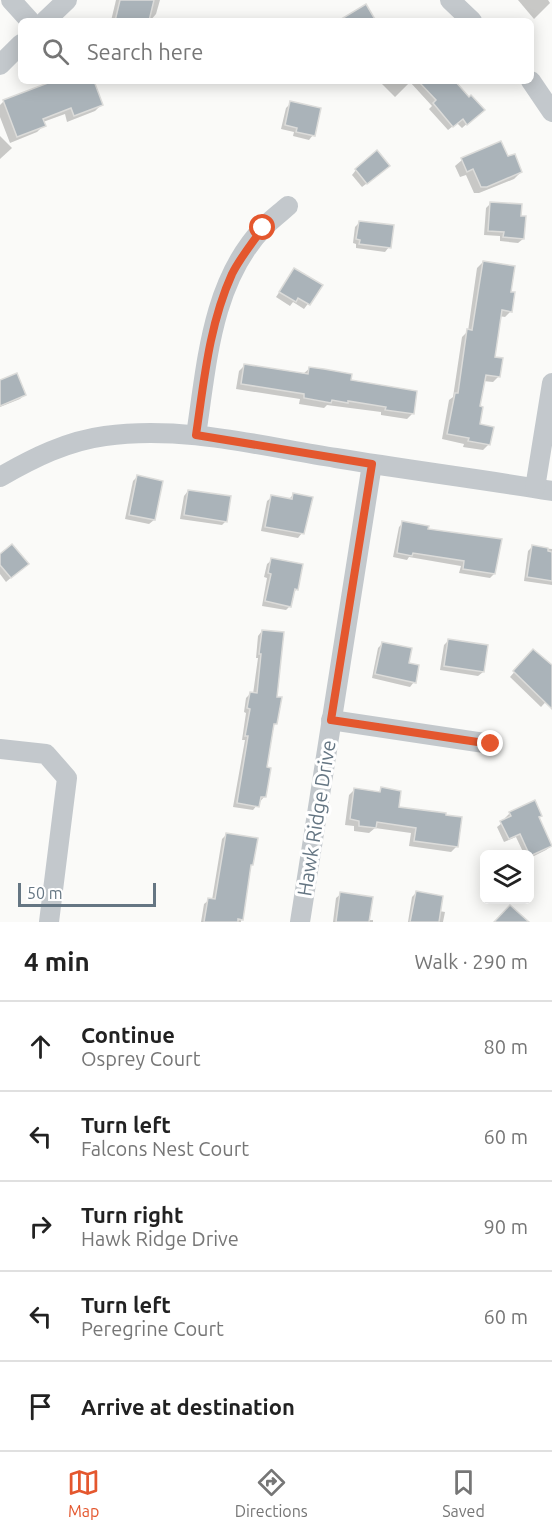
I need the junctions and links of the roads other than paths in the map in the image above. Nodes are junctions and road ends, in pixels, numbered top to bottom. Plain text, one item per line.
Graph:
1 (11, 0) edge
2 (68, 0) edge
3 (450, 0) edge
4 (27, 18) edge
5 (48, 18) edge
6 (469, 18) edge
7 (18, 48) edge
8 (0, 65) edge
9 (533, 84) edge
10 (552, 112) edge
11 (288, 206) dead end
12 (552, 383) edge
13 (196, 435) junction
14 (372, 464) junction
15 (0, 477) edge
16 (543, 489) edge
17 (331, 720) junction
18 (491, 744) dead end
19 (0, 749) edge
20 (49, 922) edge
21 (300, 922) edge

1 - 4 street
2 - 5 street
3 - 6 street
7 - 8 street
9 - 10 street
11 - 13 street
12 - 16 street
13 - 14 street
13 - 15 street
14 - 16 street
14 - 17 street, Hawk Ridge Drive
17 - 18 street
17 - 21 street, Hawk Ridge Drive
19 - 20 street

